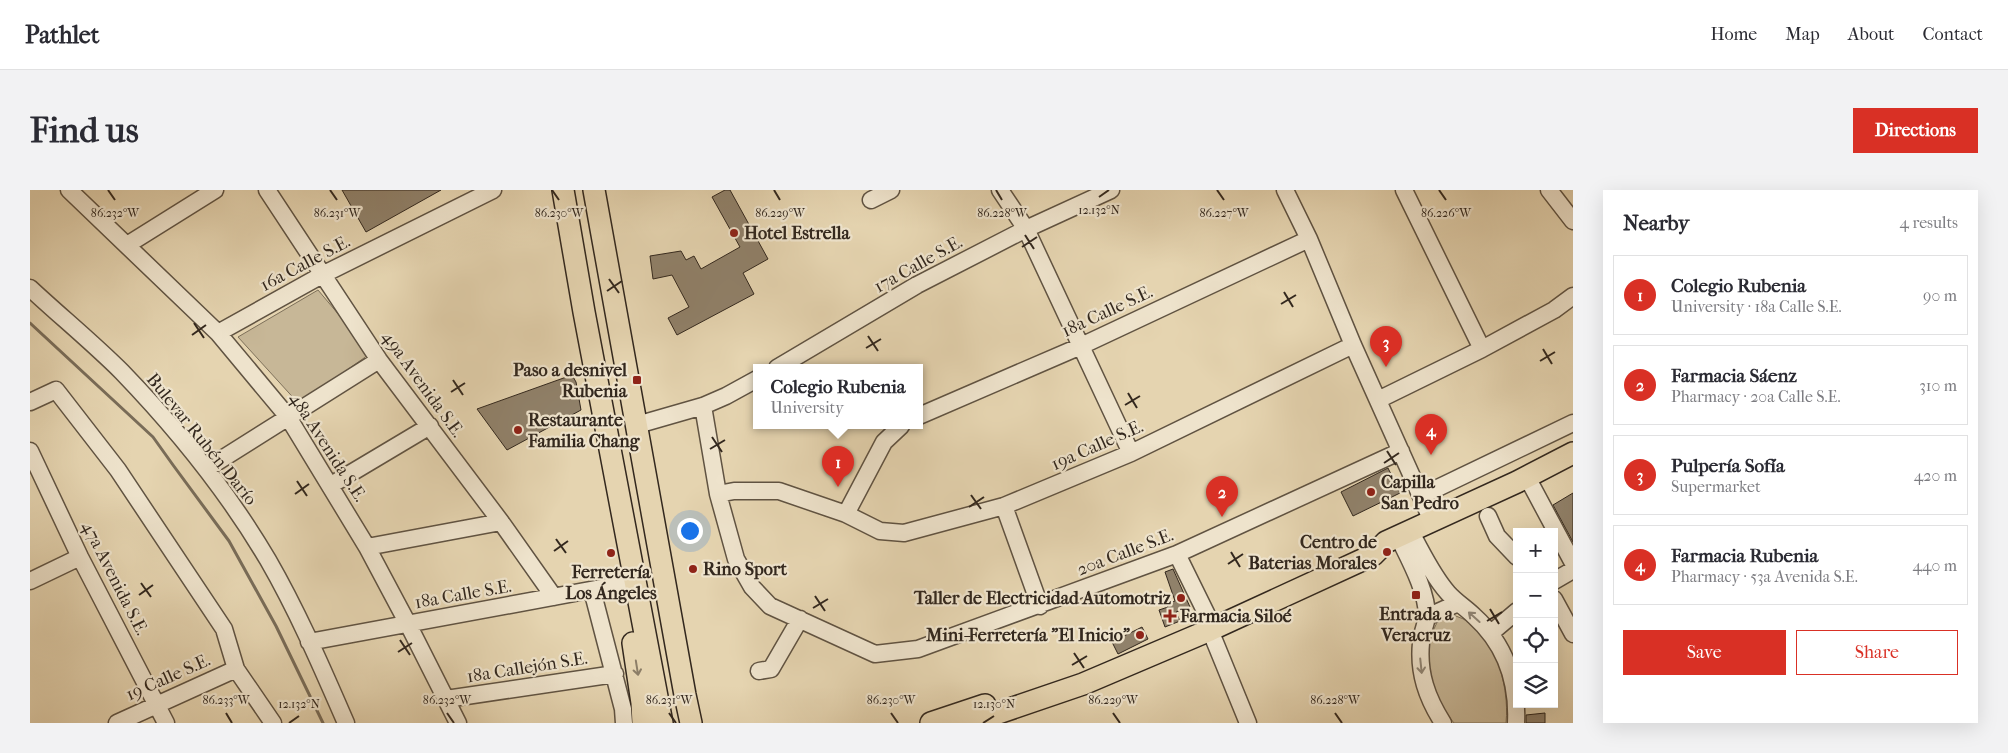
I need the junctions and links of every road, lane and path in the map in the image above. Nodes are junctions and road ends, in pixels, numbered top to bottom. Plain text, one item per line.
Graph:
1 (69, 190) edge
2 (215, 190) edge
3 (267, 190) edge
4 (493, 190) edge
5 (549, 190) edge
6 (563, 190) edge
7 (582, 190) edge
8 (594, 190) edge
9 (890, 190) edge
10 (1000, 190) edge
11 (1111, 190) edge
12 (1285, 190) edge
13 (1404, 190) edge
14 (1549, 190) edge
15 (871, 200) dead end
16 (1573, 221) edge
17 (1026, 229) junction
18 (1309, 240) junction
19 (127, 245) junction
20 (322, 274) junction
21 (30, 288) edge
22 (1573, 296) edge
23 (218, 333) junction
24 (1353, 345) junction
25 (1081, 346) junction
26 (1482, 348) junction
27 (380, 360) junction
28 (784, 364) edge
29 (605, 376) junction
30 (753, 381) edge
31 (1378, 400) junction
32 (30, 402) edge
33 (703, 406) junction
34 (923, 414) edge
35 (288, 417) junction
36 (1573, 423) edge
37 (636, 425) junction
38 (430, 426) junction
39 (898, 429) edge
40 (30, 451) edge
41 (1401, 451) junction
42 (1131, 453) junction
43 (1573, 453) edge
44 (206, 469) junction
45 (1527, 477) junction
46 (331, 485) junction
47 (718, 494) junction
48 (1421, 496) junction
49 (1004, 506) junction
50 (846, 514) junction
51 (1488, 516) dead end
52 (1432, 521) junction
53 (501, 522) junction
54 (1398, 537) junction
55 (367, 547) junction
56 (1513, 553) edge
57 (1177, 554) junction
58 (80, 557) junction
59 (1573, 563) edge
60 (1573, 570) edge
61 (1558, 579) edge
62 (30, 581) edge
63 (623, 584) junction
64 (592, 590) junction
65 (554, 597) junction
66 (1458, 604) junction
67 (1040, 606) junction
68 (1558, 606) edge
69 (1513, 614) edge
70 (1427, 617) junction
71 (800, 619) junction
72 (408, 624) junction
73 (1209, 624) junction
74 (1491, 633) junction
75 (1573, 634) edge
76 (309, 642) junction
77 (236, 669) junction
78 (759, 672) dead end
79 (615, 674) junction
80 (446, 700) junction
81 (157, 704) junction
82 (117, 723) edge
83 (166, 723) edge
84 (273, 723) edge
85 (346, 723) edge
86 (458, 723) edge
87 (624, 723) edge
88 (643, 723) edge
89 (662, 723) edge
90 (678, 723) edge
91 (692, 723) edge
92 (931, 723) edge
93 (969, 723) edge
94 (1248, 723) edge
95 (1443, 723) edge
96 (1516, 723) edge

1 - 19 street, 48a Avenida S.E.
2 - 19 street
3 - 20 street, 49a Avenida S.E.
4 - 20 street, 16a Calle S.E.
5 - 63 main road
6 - 29 main road
7 - 29 main road
8 - 37 main road
9 - 15 street
10 - 17 street
11 - 17 street, 17a Calle S.E.
12 - 18 street
13 - 26 street
14 - 16 street
17 - 25 street
17 - 28 street, 17a Calle S.E.
18 - 24 street
18 - 25 street, 18a Calle S.E.
19 - 23 street, 48a Avenida S.E.
20 - 23 street, 16a Calle S.E.
20 - 27 street, 49a Avenida S.E.
21 - 44 street, Bulevar Rubén Darío
22 - 26 street
23 - 35 street, 48a Avenida S.E.
24 - 31 street
24 - 42 street, 19a Calle S.E.
25 - 34 street, 18a Calle S.E.
25 - 42 street
26 - 31 street
27 - 35 street
27 - 38 street, 49a Avenida S.E.
29 - 89 main road
29 - 90 main road
30 - 33 street
31 - 41 street
32 - 77 street
33 - 37 street
33 - 47 street, 20a Calle S.E.
35 - 44 street
35 - 46 street, 48a Avenida S.E.
36 - 48 street
37 - 91 main road
38 - 46 street
38 - 53 street, 49a Avenida S.E.
39 - 50 street
40 - 58 street, 47a Avenida S.E.
41 - 48 street
41 - 57 street, 20a Calle S.E.
42 - 49 street, 19a Calle S.E.
43 - 45 main road
44 - 76 street, Bulevar Rubén Darío
45 - 52 main road
45 - 59 street
46 - 55 street, 48a Avenida S.E.
47 - 50 street
47 - 71 street, 20a Calle S.E.
48 - 52 street
49 - 50 street, 19a Calle S.E.
49 - 67 street
51 - 56 street
52 - 54 main road
53 - 55 street
53 - 65 street, 49a Avenida S.E.
54 - 66 street
54 - 70 street
54 - 73 main road
55 - 72 street, 48a Avenida S.E.
57 - 67 street, 20a Calle S.E.
57 - 73 street
58 - 62 street
58 - 81 street, 47a Avenida S.E.
60 - 61 street
63 - 64 street, 18a Calle S.E.
63 -> 88 main road
64 - 65 street, 18a Calle S.E.
64 - 79 street
65 - 72 street, 18a Calle S.E.
66 - 70 street
74 -> 66 street
67 - 71 street, 20a Calle S.E.
68 - 75 street
69 - 74 street
70 -> 95 street
71 - 78 street
72 - 76 street, 18a Calle S.E.
72 - 80 street, 48a Avenida S.E.
73 - 92 main road
73 - 93 main road
73 - 94 street
74 - 96 street
76 - 85 street, Bulevar Rubén Darío
77 - 81 street, 19 Calle S.E.
77 - 84 street
79 - 80 street, 18a Callejón S.E.
79 - 87 street
80 - 86 street, 48a Avenida S.E.
81 - 82 street, 19 Calle S.E.
81 - 83 street, 47a Avenida S.E.

